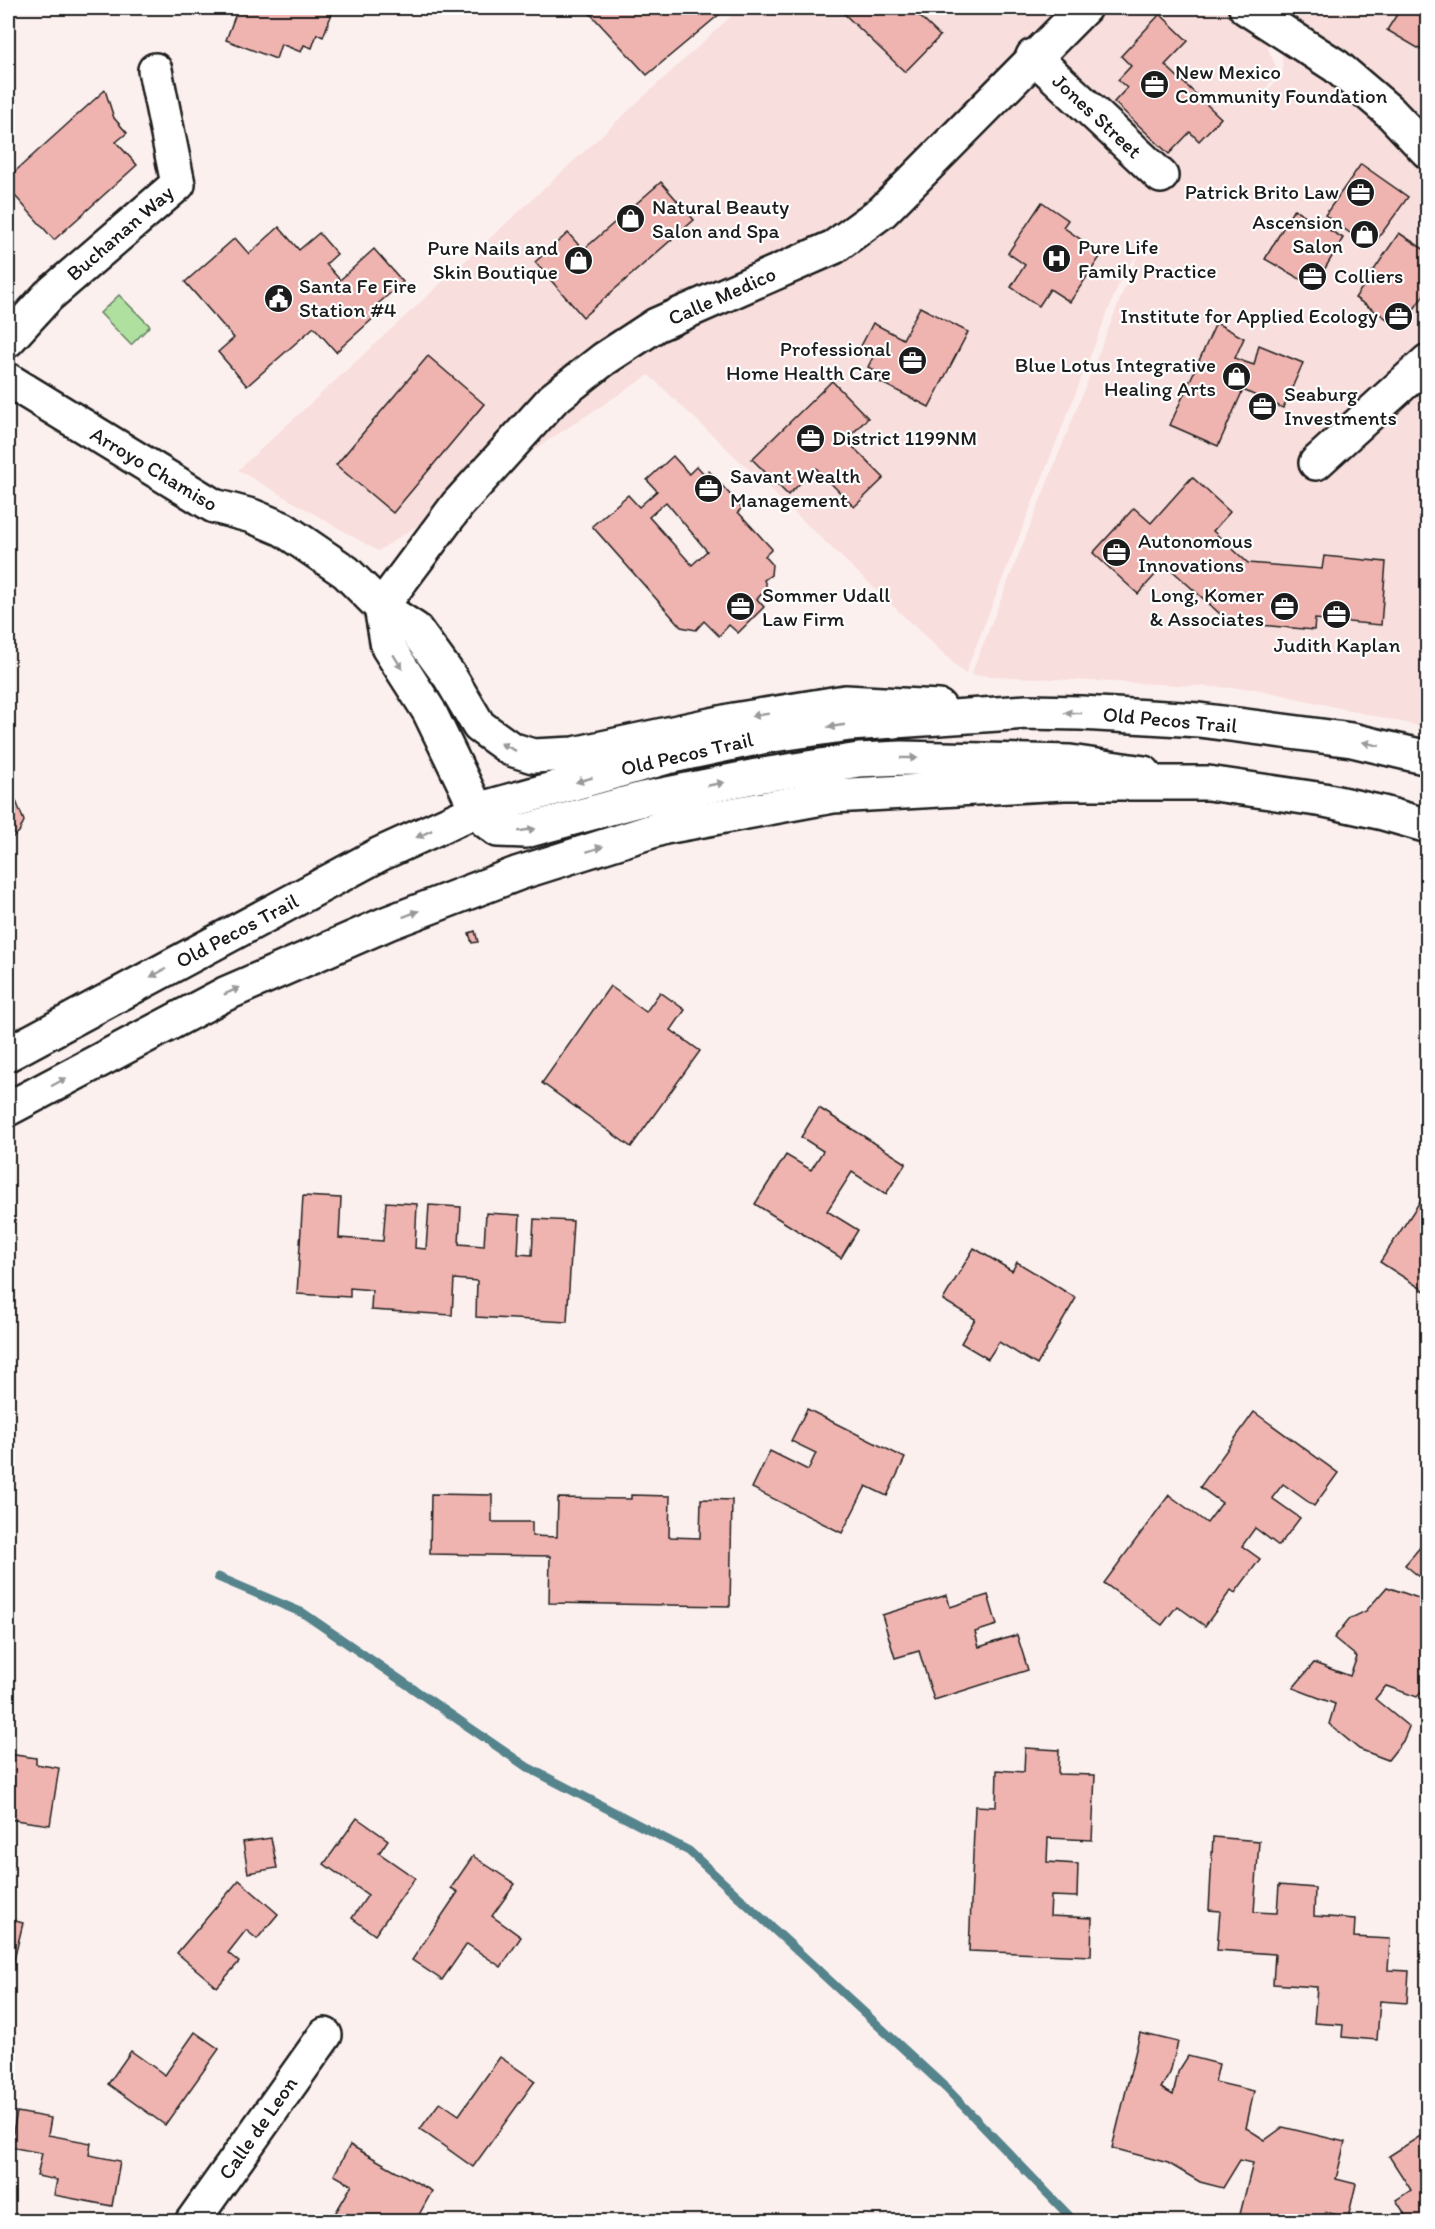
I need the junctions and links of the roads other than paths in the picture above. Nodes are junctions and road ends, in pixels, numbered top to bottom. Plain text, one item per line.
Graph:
1 (1084, 8) edge
2 (1246, 8) edge
3 (1033, 56) junction
4 (155, 70) dead end
5 (1428, 152) edge
6 (1161, 176) dead end
7 (8, 340) edge
8 (1428, 361) edge
9 (8, 380) edge
10 (1316, 463) dead end
11 (381, 607) junction
12 (1027, 712) junction
13 (1428, 758) edge
14 (1209, 783) junction
15 (477, 810) junction
16 (1428, 826) edge
17 (8, 1054) edge
18 (8, 1109) edge
19 (325, 2035) dead end
20 (192, 2222) edge

1 - 3 street, Calle Medico
2 - 5 street
3 - 6 street, Jones Street
3 - 11 street, Calle Medico
4 - 7 street, Buchanan Way
8 - 10 street
9 - 11 street, Arroyo Chamiso
12 -> 11 street, Arroyo Chamiso
11 -> 15 street
13 -> 12 street, Old Pecos Trail
12 -> 15 street, Old Pecos Trail
15 -> 14 street
14 - 16 street
18 -> 14 street
15 -> 17 street, Old Pecos Trail
19 - 20 street, Calle de Leon

